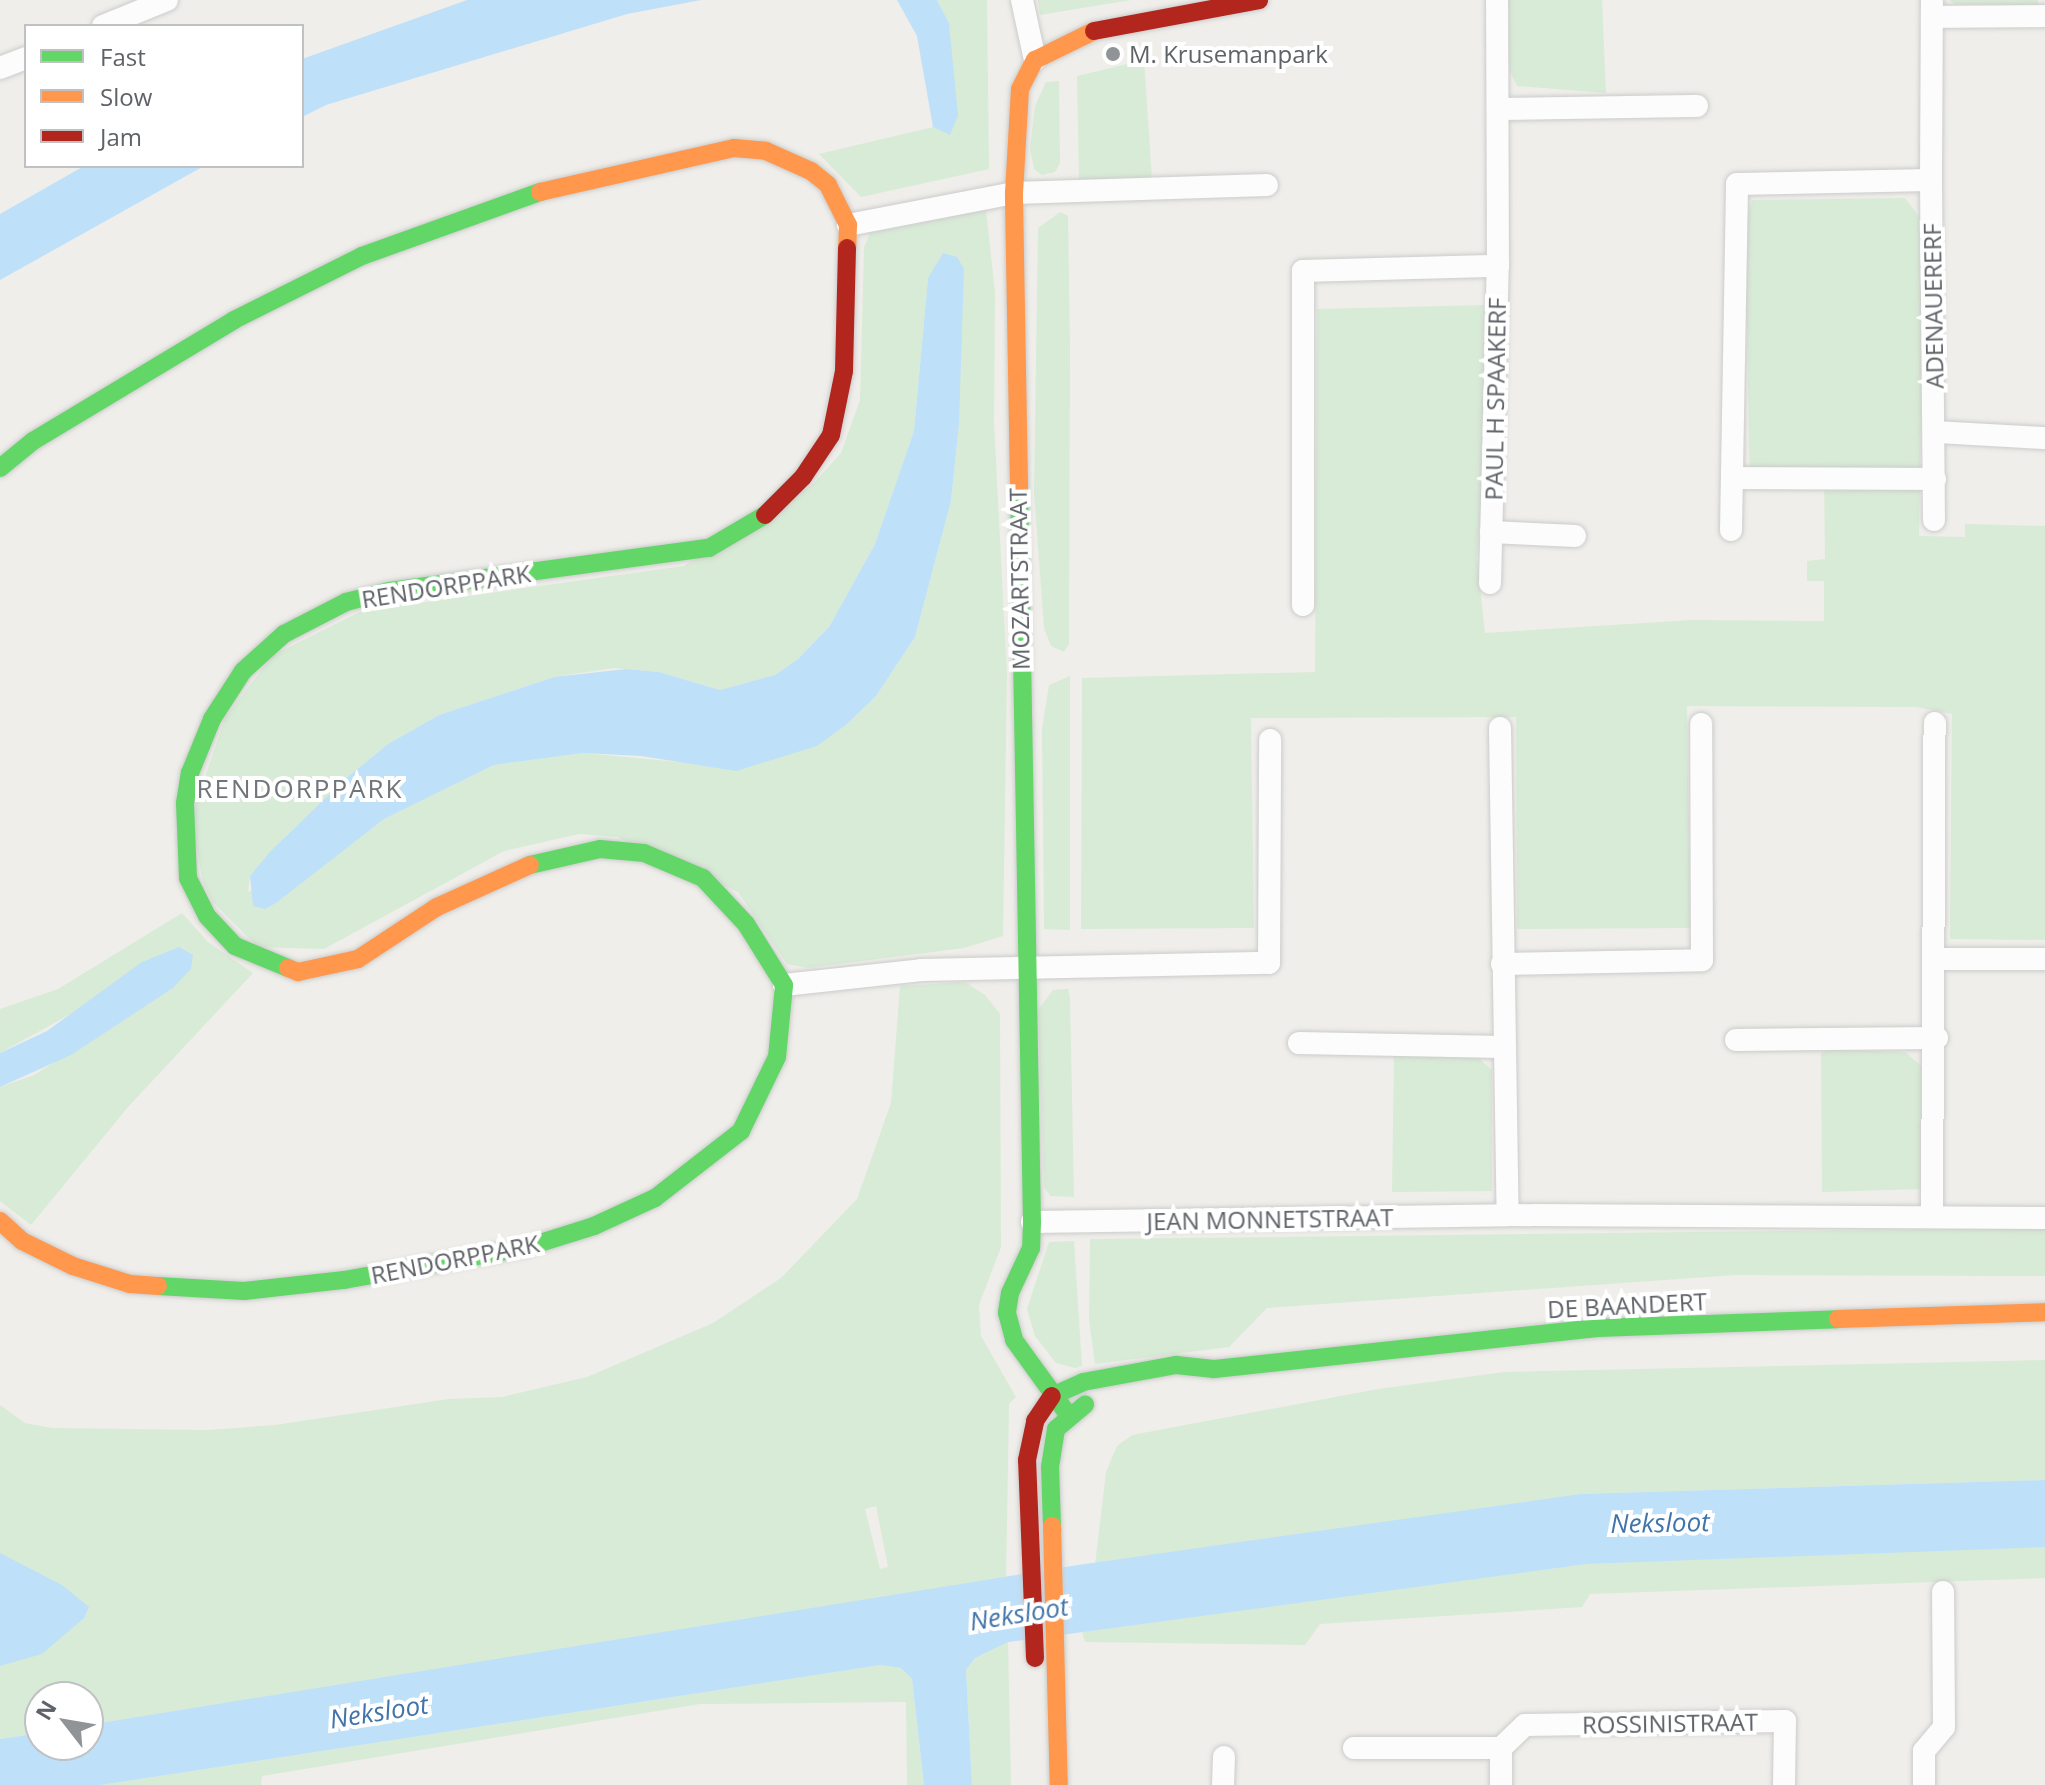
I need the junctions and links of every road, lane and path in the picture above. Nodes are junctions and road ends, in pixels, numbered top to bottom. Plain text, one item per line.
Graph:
1 (167, 0) edge
2 (1022, 0) edge
3 (1259, 0) edge
4 (1497, 0) edge
5 (1932, 9) edge
6 (2045, 16) edge
7 (108, 24) edge
8 (24, 59) edge
9 (1035, 60) junction
10 (0, 68) edge
11 (1697, 106) dead end
12 (1498, 109) junction
13 (1931, 180) junction
14 (1267, 185) dead end
15 (1014, 193) junction
16 (848, 225) junction
17 (1498, 266) junction
18 (1936, 432) junction
19 (2045, 438) edge
20 (0, 468) edge
21 (1732, 478) junction
22 (1935, 479) junction
23 (1934, 520) dead end
24 (1731, 530) dead end
25 (1491, 532) junction
26 (1575, 536) dead end
27 (1490, 583) dead end
28 (1303, 605) dead end
29 (1935, 723) dead end
30 (1701, 724) dead end
31 (1500, 728) dead end
32 (1270, 740) dead end
33 (1937, 959) junction
34 (2045, 959) edge
35 (1502, 964) junction
36 (1024, 966) junction
37 (784, 985) junction
38 (1937, 1038) junction
39 (1736, 1040) dead end
40 (1299, 1043) dead end
41 (1503, 1047) junction
42 (1508, 1215) junction
43 (1932, 1217) junction
44 (2045, 1218) edge
45 (0, 1221) edge
46 (1032, 1222) junction
47 (2045, 1312) edge
48 (1214, 1369) junction
49 (1176, 1386) dead end
50 (1052, 1396) junction
51 (1104, 1401) dead end
52 (1069, 1416) junction
53 (1943, 1592) dead end
54 (1354, 1748) dead end
55 (1501, 1748) junction
56 (1224, 1757) dead end
57 (1043, 1785) edge
58 (1059, 1785) edge
59 (1223, 1785) edge
60 (1501, 1785) edge
61 (1784, 1785) edge
62 (1924, 1785) edge

1 - 7 street
2 - 9 street
3 - 9 street
4 - 12 street, PAUL H SPAAKERF
5 - 6 street
5 - 13 street, ADENAUERERF
8 - 10 street
9 - 15 street, MOZARTSTRAAT
11 - 12 street
12 - 17 street, PAUL H SPAAKERF
13 - 18 street, ADENAUERERF
13 - 21 street
14 - 15 street
15 - 16 street
15 - 36 street, MOZARTSTRAAT
16 - 20 street, RENDORPPARK
16 - 37 street, RENDORPPARK
17 - 25 street, PAUL H SPAAKERF
17 - 28 street
18 - 19 street
18 - 22 street, ADENAUERERF
21 - 22 street
21 - 24 street
22 - 23 street, ADENAUERERF
25 - 26 street, PAUL H SPAAKERF
25 - 27 street, PAUL H SPAAKERF
29 - 33 street
30 - 35 street
31 - 35 street
32 - 36 street
33 - 34 street
33 - 38 street
35 - 41 street
36 - 37 street
36 - 46 street, MOZARTSTRAAT
37 - 45 street, RENDORPPARK
38 - 39 street
38 - 43 street
40 - 41 street
41 - 42 street
42 - 43 street, JEAN MONNETSTRAAT
42 - 46 street, JEAN MONNETSTRAAT
43 - 44 street, JEAN MONNETSTRAAT
46 - 50 street, MOZARTSTRAAT
47 - 48 street, DE BAANDERT
48 - 49 street, DE BAANDERT
48 - 50 street, DE BAANDERT
50 - 52 street, MOZARTSTRAAT
50 - 57 street
51 - 52 street
52 - 58 street
53 - 62 street
54 - 55 street
55 - 60 street
55 - 61 street, ROSSINISTRAAT
56 - 59 street

